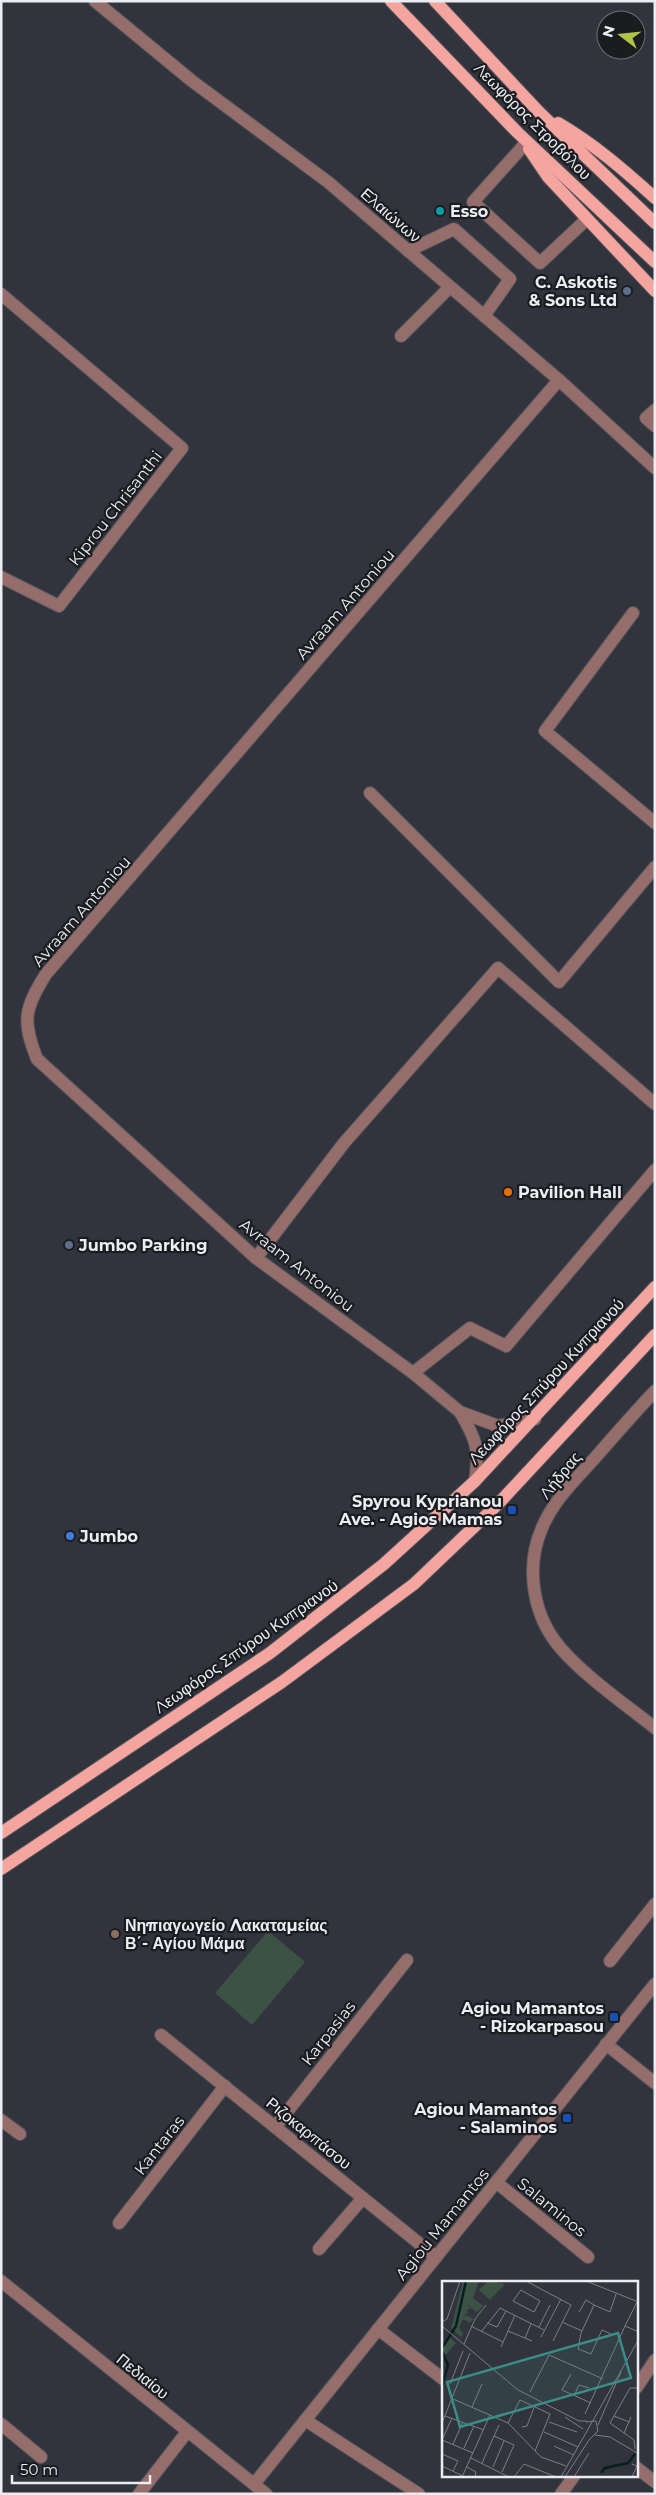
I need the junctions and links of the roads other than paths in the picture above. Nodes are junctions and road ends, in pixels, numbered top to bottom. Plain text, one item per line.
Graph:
1 (95, 1) edge
2 (391, 1) edge
3 (435, 1) edge
4 (111, 5) edge
5 (539, 112) junction
6 (517, 132) junction
7 (525, 144) junction
8 (655, 198) edge
9 (586, 219) junction
10 (655, 223) edge
11 (408, 251) junction
12 (655, 262) edge
13 (450, 287) junction
14 (655, 291) edge
15 (1, 294) edge
16 (484, 316) junction
17 (401, 336) dead end
18 (558, 380) junction
19 (655, 410) edge
20 (655, 426) edge
21 (655, 468) edge
22 (1, 577) edge
23 (633, 613) dead end
24 (370, 793) dead end
25 (655, 823) edge
26 (655, 866) edge
27 (655, 1104) edge
28 (655, 1170) edge
29 (256, 1258) junction
30 (655, 1287) edge
31 (655, 1335) edge
32 (413, 1373) junction
33 (654, 1394) edge
34 (460, 1412) junction
35 (535, 1419) junction
36 (475, 1481) junction
37 (655, 1728) edge
38 (1, 1833) edge
39 (1, 1869) edge
40 (655, 1904) edge
41 (407, 1960) dead end
42 (610, 1961) dead end
43 (655, 1984) edge
44 (161, 2035) dead end
45 (606, 2044) junction
46 (655, 2083) edge
47 (225, 2086) junction
48 (1, 2120) edge
49 (275, 2127) junction
50 (20, 2134) dead end
51 (496, 2182) junction
52 (363, 2198) junction
53 (119, 2223) dead end
54 (319, 2249) dead end
55 (436, 2257) junction
56 (588, 2257) dead end
57 (1, 2281) edge
58 (378, 2329) junction
59 (655, 2360) edge
60 (442, 2377) edge
61 (638, 2386) edge
62 (305, 2420) junction
63 (1, 2424) edge
64 (187, 2432) junction
65 (41, 2457) dead end
66 (638, 2469) edge
67 (573, 2478) edge
68 (655, 2482) edge
69 (254, 2484) junction
70 (139, 2494) edge
71 (266, 2494) edge
72 (419, 2494) edge
73 (561, 2494) edge

1 - 4 street, Ελαιώνων
2 - 6 main road, Λεωφόρος Στροβόλου
3 - 5 main road, Λεωφόρος Στροβόλου
4 - 11 street, Ελαιώνων
5 - 8 main road
5 - 10 main road, Λεωφόρος Στροβόλου
6 - 7 main road
6 - 12 main road, Λεωφόρος Στροβόλου
7 - 9 main road
7 - 9 street
9 - 14 main road
11 - 13 street, Ελαιώνων
11 - 16 street
13 - 16 street, Ελαιώνων
13 - 17 street
15 - 22 street, Kiprou Chrisanthi
16 - 18 street, Ελαιώνων
18 - 21 street, Ελαιώνων
18 - 29 street, Avraam Antoniou
19 - 20 street
23 - 25 street
24 - 26 street
27 - 29 street
28 - 32 street
29 - 32 street, Avraam Antoniou
30 - 35 main road, Λεωφόρος Σπύρου Κυπριανού
31 - 39 main road
32 - 34 street, Avraam Antoniou
33 - 37 street, Λήδρας
34 - 35 street
34 - 36 street
35 - 36 main road, Λεωφόρος Σπύρου Κυπριανού
36 - 38 main road, Λεωφόρος Σπύρου Κυπριανού
40 - 42 street
41 - 49 street, Karpasias
43 - 45 street, Agiou Mamantos
44 - 47 street, Ριζοκαρπάσου
45 - 46 street
45 - 51 street, Agiou Mamantos
47 - 49 street, Ριζοκαρπάσου
47 - 53 street, Kantaras
48 - 50 street
49 - 52 street, Ριζοκαρπάσου
51 - 55 street, Agiou Mamantos
51 - 56 street, Salaminos
52 - 54 street
52 - 55 street, Ριζοκαρπάσου
55 - 58 street, Agiou Mamantos
57 - 64 street, Πεδιαίου
58 - 60 street
58 - 62 street, Agiou Mamantos
59 - 61 street
62 - 69 street, Agiou Mamantos
62 - 72 street
63 - 65 street
64 - 69 street, Πεδιαίου
64 - 70 street
66 - 68 street
67 - 73 street
69 - 71 street, Πεδιαίου

